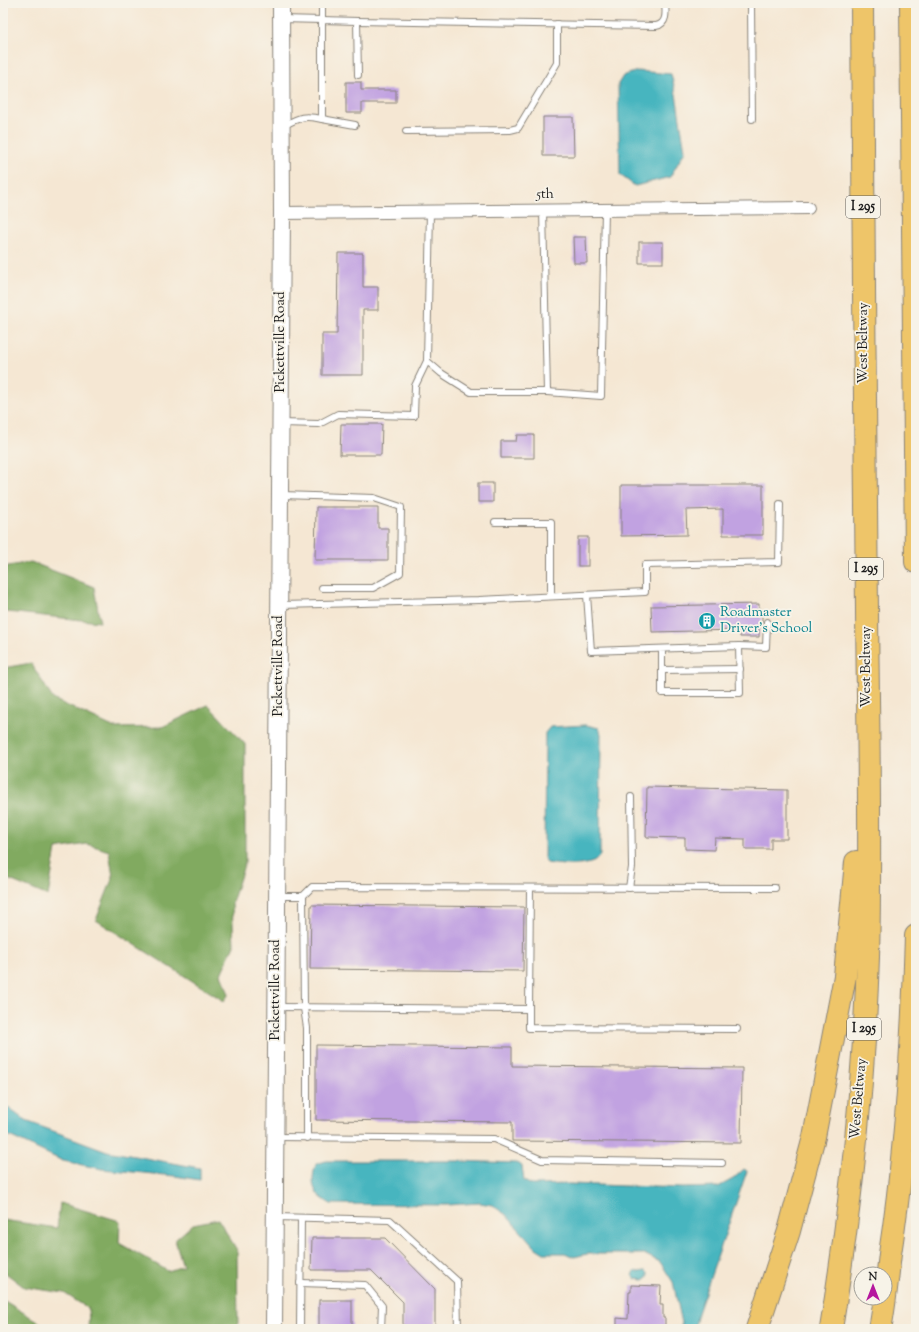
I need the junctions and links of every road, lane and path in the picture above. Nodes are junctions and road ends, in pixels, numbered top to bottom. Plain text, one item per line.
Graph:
1 (281, 3) edge
2 (322, 3) edge
3 (665, 3) edge
4 (751, 3) edge
5 (862, 3) edge
6 (911, 3) edge
7 (281, 19) junction
8 (322, 20) junction
9 (357, 20) junction
10 (556, 24) junction
11 (358, 75) dead end
12 (322, 119) junction
13 (752, 119) dead end
14 (355, 125) dead end
15 (282, 126) junction
16 (406, 132) dead end
17 (808, 208) dead end
18 (543, 210) junction
19 (605, 210) junction
20 (430, 211) junction
21 (282, 213) junction
22 (427, 361) junction
23 (547, 392) junction
24 (281, 423) junction
25 (280, 495) junction
26 (780, 504) dead end
27 (495, 522) dead end
28 (916, 562) edge
29 (322, 588) dead end
30 (587, 595) junction
31 (550, 596) junction
32 (279, 605) junction
33 (767, 622) dead end
34 (739, 646) junction
35 (662, 649) junction
36 (740, 669) junction
37 (662, 670) junction
38 (868, 727) junction
39 (631, 797) dead end
40 (530, 888) junction
41 (629, 888) junction
42 (775, 888) dead end
43 (277, 896) junction
44 (303, 896) junction
45 (916, 936) edge
46 (276, 1007) junction
47 (304, 1008) junction
48 (529, 1009) junction
49 (737, 1029) dead end
50 (275, 1137) junction
51 (307, 1138) junction
52 (722, 1163) dead end
53 (274, 1217) junction
54 (301, 1218) junction
55 (300, 1283) junction
56 (274, 1329) edge
57 (300, 1329) edge
58 (381, 1329) edge
59 (458, 1329) edge
60 (757, 1329) edge
61 (831, 1329) edge
62 (880, 1329) edge

1 - 7 street, Pickettville Road
2 - 8 lane
3 - 10 lane
4 - 13 lane
5 - 38 highway, West Beltway / I 295
6 - 28 highway
7 - 8 lane
7 - 15 street, Pickettville Road
8 - 9 lane
8 - 12 lane
9 - 10 lane
9 - 11 lane
10 - 16 lane
12 - 14 lane
12 - 15 lane
15 - 21 street, Pickettville Road
17 - 19 street, 5th
18 - 19 street, 5th
18 - 20 street, 5th
18 - 23 lane
19 - 23 lane
20 - 21 street, 5th
20 - 22 lane
21 - 24 street, Pickettville Road
22 - 23 lane
22 - 24 lane
24 - 25 street, Pickettville Road
25 - 29 lane
25 - 32 street, Pickettville Road
26 - 30 lane
27 - 31 lane
30 - 31 lane
30 - 35 lane
31 - 32 lane
32 - 43 street, Pickettville Road
33 - 34 lane
34 - 35 lane
34 - 36 lane
35 - 37 lane
36 - 37 lane
36 - 37 lane
38 - 60 highway
38 - 61 highway, West Beltway / I 295
39 - 41 lane
40 - 41 lane
40 - 44 lane
40 - 48 lane
41 - 42 lane
43 - 44 lane
43 - 46 street, Pickettville Road
44 - 47 lane
45 - 62 highway
46 - 47 lane
46 - 50 street, Pickettville Road
47 - 48 lane
47 - 51 lane
48 - 49 lane
50 - 51 lane
50 - 53 street, Pickettville Road
51 - 52 lane
53 - 54 lane
53 - 56 street, Pickettville Road
54 - 55 lane
54 - 59 lane
55 - 57 lane
55 - 58 lane

